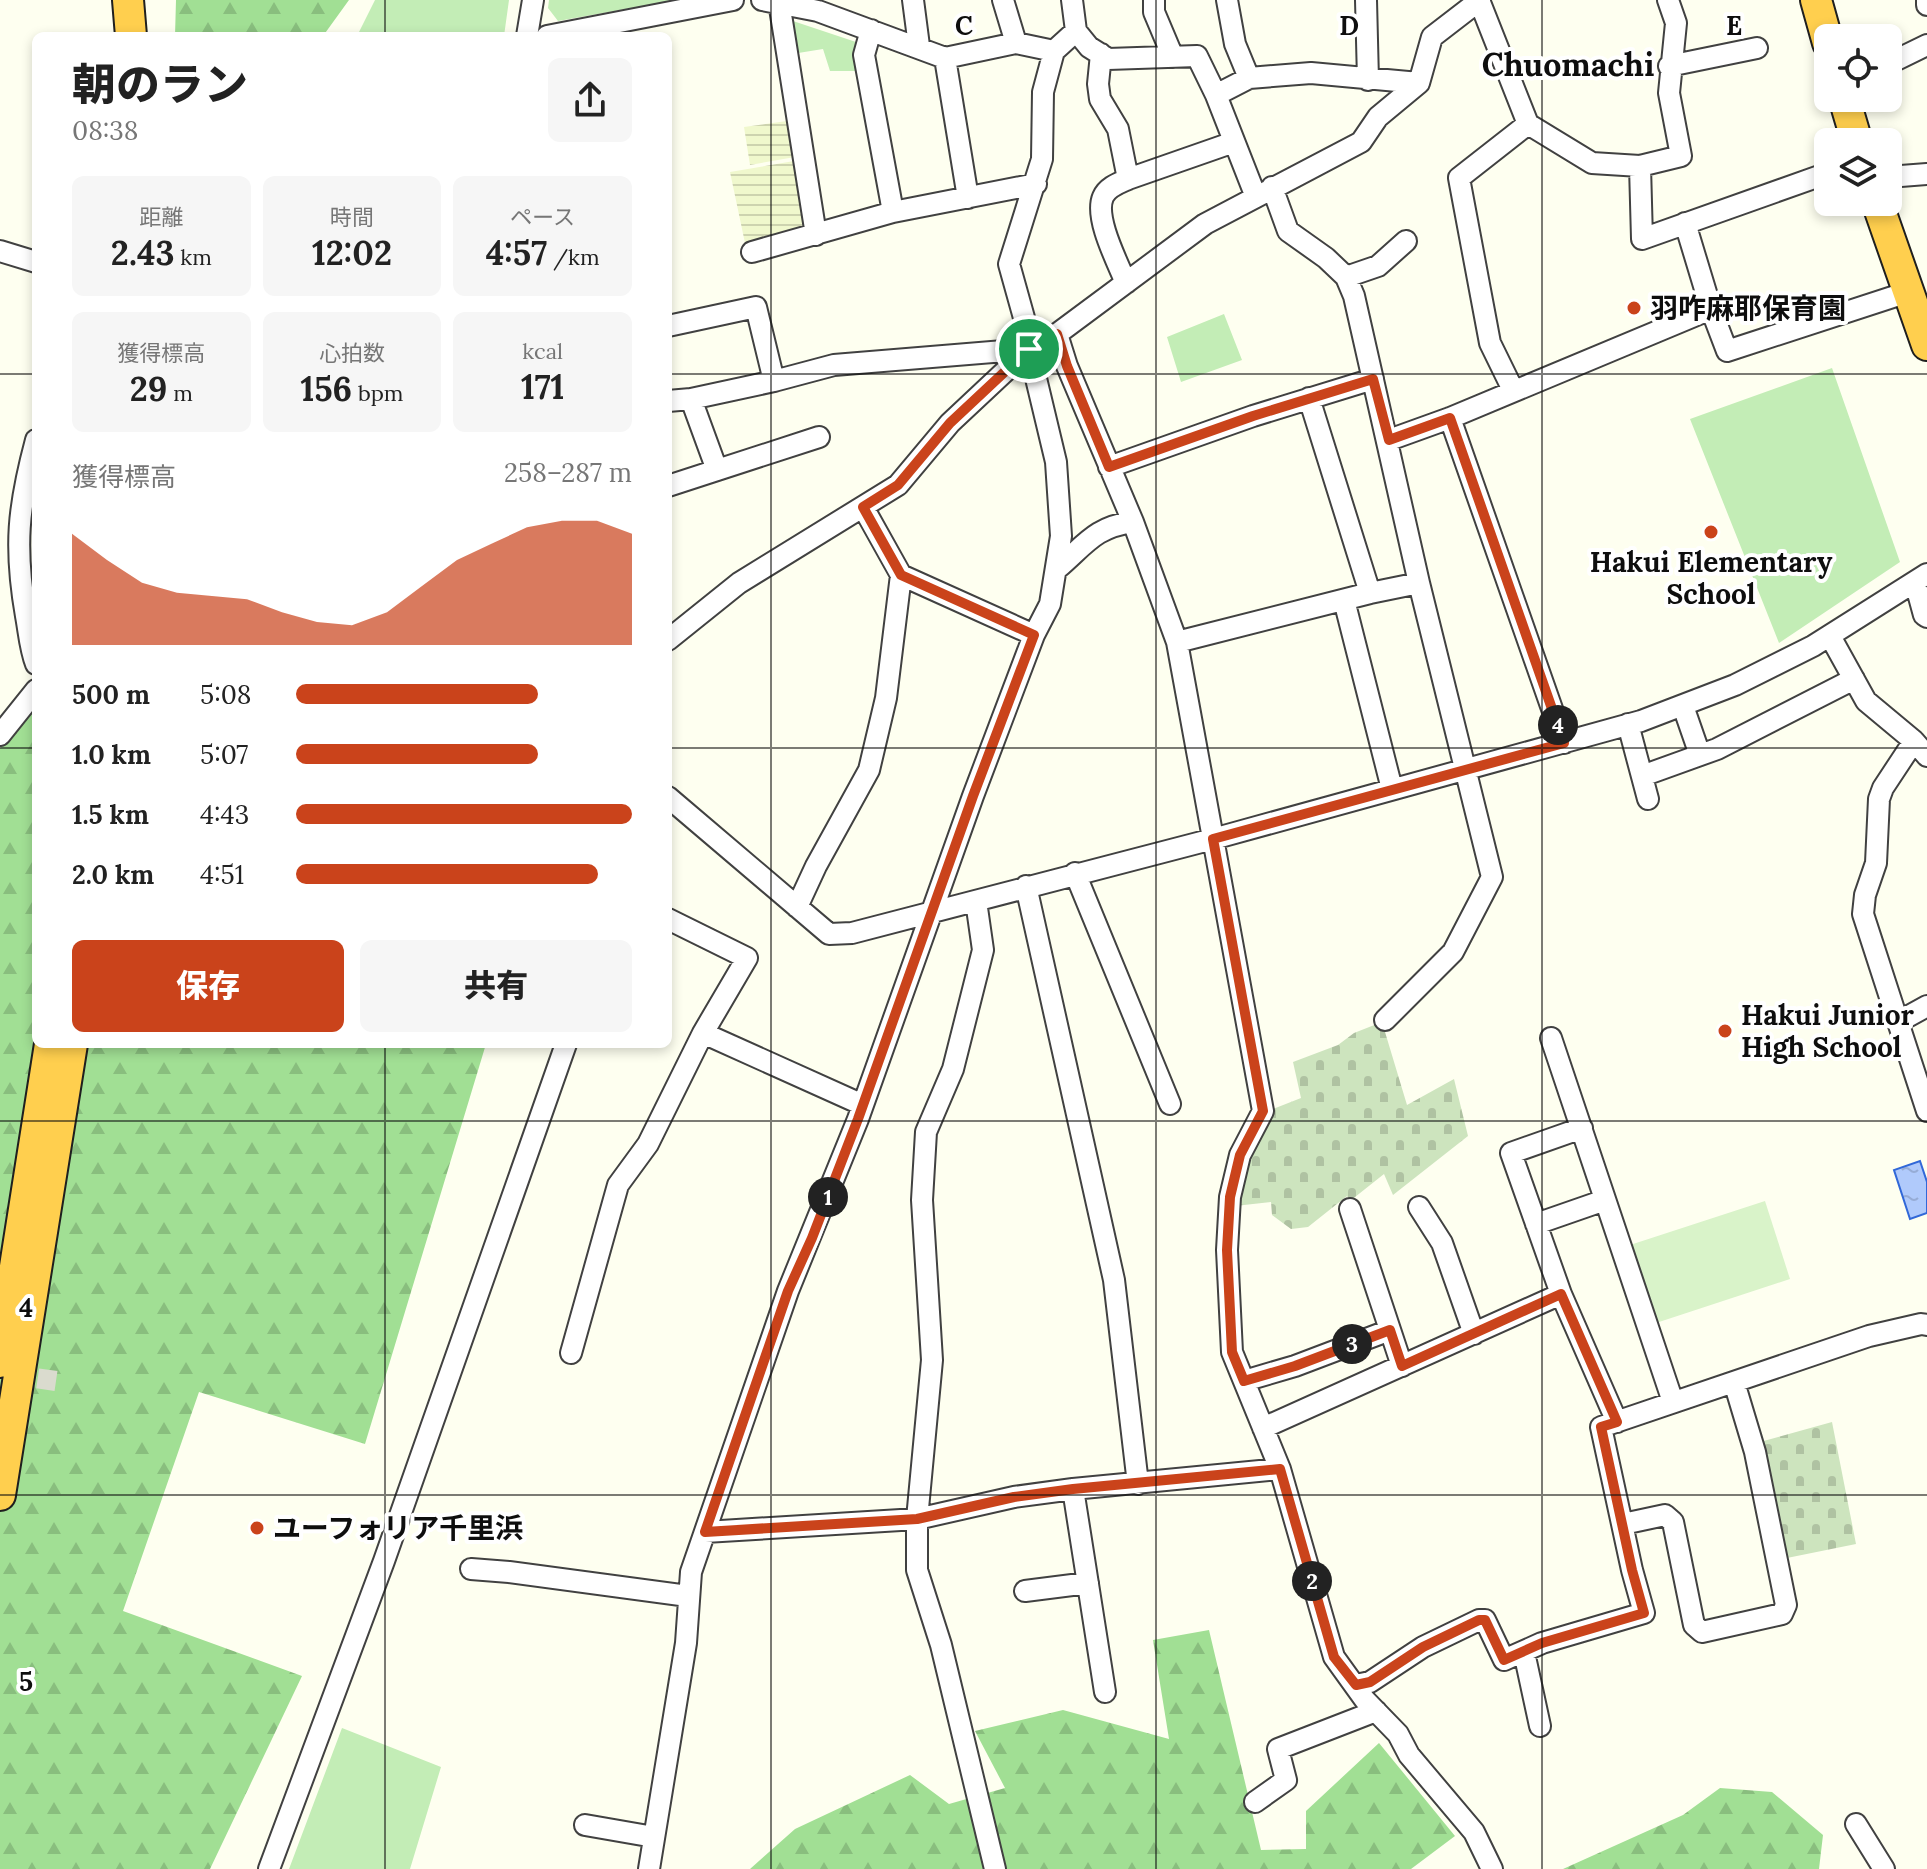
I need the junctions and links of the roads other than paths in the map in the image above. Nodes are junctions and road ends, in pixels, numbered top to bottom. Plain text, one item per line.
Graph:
1 (128, 0) edge
2 (149, 0) edge
3 (533, 0) edge
4 (733, 0) edge
5 (913, 0) edge
6 (1003, 0) edge
7 (1072, 0) edge
8 (1154, 0) edge
9 (1227, 0) edge
10 (1366, 0) edge
11 (1479, 0) edge
12 (1668, 0) edge
13 (1816, 0) edge
14 (770, 1) edge
15 (819, 6) edge
16 (1823, 24) edge
17 (871, 30) junction
18 (1076, 31) junction
19 (131, 32) edge
20 (151, 32) edge
21 (528, 32) edge
22 (568, 32) edge
23 (1016, 43) junction
24 (1927, 45) edge
25 (919, 46) junction
26 (1757, 48) dead end
27 (1054, 51) junction
28 (1101, 54) junction
29 (1173, 57) junction
30 (1902, 57) edge
31 (945, 58) junction
32 (1669, 66) junction
33 (1249, 78) junction
34 (1368, 80) junction
35 (1419, 83) junction
36 (1216, 95) junction
37 (1528, 124) junction
38 (1234, 142) junction
39 (1640, 166) junction
40 (1927, 174) edge
41 (1902, 176) edge
42 (1814, 178) edge
43 (1128, 179) junction
44 (1036, 184) junction
45 (1264, 192) junction
46 (968, 198) junction
47 (893, 212) junction
48 (1882, 216) edge
49 (1685, 223) junction
50 (816, 235) junction
51 (1406, 241) dead end
52 (0, 251) edge
53 (752, 252) dead end
54 (32, 261) edge
55 (1346, 277) junction
56 (1126, 283) junction
57 (1908, 292) junction
58 (1711, 309) junction
59 (672, 325) edge
60 (1057, 334) junction
61 (1927, 345) edge
62 (1029, 349) junction
63 (1373, 379) junction
64 (774, 381) junction
65 (1513, 390) junction
66 (1309, 398) junction
67 (691, 399) junction
68 (672, 401) edge
69 (1450, 418) junction
70 (819, 437) dead end
71 (1389, 440) junction
72 (32, 456) edge
73 (1109, 467) junction
74 (717, 470) junction
75 (672, 485) edge
76 (863, 507) junction
77 (1133, 522) junction
78 (1058, 568) junction
79 (901, 575) junction
80 (1921, 578) edge
81 (1419, 583) junction
82 (1370, 593) junction
83 (1344, 600) junction
84 (1927, 617) edge
85 (1034, 635) junction
86 (1830, 636) junction
87 (672, 637) edge
88 (1177, 642) junction
89 (32, 644) edge
90 (1854, 679) junction
91 (32, 695) edge
92 (1683, 706) junction
93 (1628, 724) junction
94 (0, 735) edge
95 (1564, 743) junction
96 (1920, 748) edge
97 (1700, 755) junction
98 (1464, 769) junction
99 (1642, 776) junction
100 (1392, 789) junction
101 (1648, 799) dead end
102 (672, 803) edge
103 (1213, 839) junction
104 (1075, 873) junction
105 (1026, 886) junction
106 (976, 901) junction
107 (797, 907) junction
108 (934, 910) junction
109 (672, 921) edge
110 (1927, 1006) edge
111 (1385, 1020) dead end
112 (1898, 1022) junction
113 (703, 1033) junction
114 (1551, 1038) dead end
115 (49, 1048) edge
116 (71, 1048) edge
117 (565, 1048) edge
118 (1170, 1104) dead end
119 (863, 1105) junction
120 (1927, 1111) edge
121 (1582, 1128) junction
122 (1605, 1200) junction
123 (1419, 1207) dead end
124 (1350, 1209) dead end
125 (1536, 1224) junction
126 (1561, 1294) junction
127 (1925, 1323) edge
128 (1390, 1330) junction
129 (1474, 1334) junction
130 (571, 1353) dead end
131 (0, 1362) edge
132 (1402, 1366) junction
133 (1244, 1381) junction
134 (1734, 1382) junction
135 (1673, 1402) junction
136 (1617, 1422) junction
137 (1263, 1428) junction
138 (1280, 1469) junction
139 (1138, 1484) junction
140 (1073, 1489) junction
141 (0, 1495) edge
142 (917, 1519) junction
143 (1623, 1524) junction
144 (705, 1532) junction
145 (471, 1569) dead end
146 (1088, 1583) junction
147 (1025, 1591) dead end
148 (688, 1596) junction
149 (1524, 1652) junction
150 (1356, 1685) junction
151 (1105, 1692) dead end
152 (1376, 1711) junction
153 (1540, 1726) dead end
154 (1255, 1802) dead end
155 (1856, 1824) dead end
156 (585, 1825) dead end
157 (654, 1837) junction
158 (269, 1869) edge
159 (649, 1869) edge
160 (995, 1869) edge
161 (1492, 1869) edge
162 (1884, 1869) edge

1 - 19 highway
2 - 20 highway
3 - 21 street
4 - 22 street
5 - 25 street
6 - 23 street
7 - 18 street
8 - 29 street
9 - 33 street
10 - 34 street
11 - 35 street
11 - 37 street
12 - 32 street
13 - 16 highway
14 - 15 street
14 - 50 street
15 - 17 street
17 - 25 street
17 - 47 street
18 - 27 street
18 - 28 street
23 - 27 street
23 - 31 street
24 - 30 street
25 - 31 street
26 - 32 street
27 - 44 street
28 - 29 street
28 - 43 street
29 - 36 street
31 - 46 street
32 - 39 street
33 - 34 street
33 - 36 street
34 - 35 street
35 - 45 street
36 - 38 street
37 - 39 street
37 - 65 street
38 - 43 street
38 - 45 street
39 - 49 street
40 - 41 street
42 - 49 street
43 - 56 street
44 - 46 street
44 - 62 street
45 - 55 street
45 - 56 street
46 - 47 street
47 - 50 street
48 - 57 highway
49 - 58 street
50 - 53 street
51 - 55 street
52 - 54 street
55 - 63 street
56 - 60 street
57 - 58 street
57 - 61 highway
58 - 65 street
59 - 64 street
60 - 62 street
60 - 73 street
62 - 64 street
62 - 76 street
62 - 78 street
63 - 66 street
63 - 71 street
64 - 67 street
65 - 69 street
66 - 73 street
66 - 82 street
67 - 68 street
67 - 74 street
69 - 71 street
69 - 95 street
70 - 74 street
71 - 81 street
72 - 89 street
73 - 77 street
74 - 75 street
76 - 79 street
76 - 87 street
77 - 78 street
77 - 88 street
78 - 85 street
79 - 85 street
79 - 107 street
80 - 84 street
80 - 86 street
81 - 82 street
81 - 98 street
82 - 83 street
83 - 88 street
83 - 100 street
85 - 108 street
86 - 90 street
86 - 92 street
88 - 103 street
90 - 96 street
90 - 97 street
91 - 94 street
92 - 93 street
92 - 97 street
93 - 95 street
93 - 99 street
95 - 98 street
96 - 112 street
97 - 99 street
98 - 100 street
98 - 111 street
99 - 101 street
100 - 103 street
102 - 107 street
103 - 104 street
103 - 133 street
104 - 105 street
104 - 118 street
105 - 106 street
105 - 139 street
106 - 108 street
106 - 142 street
107 - 108 street
108 - 119 street
109 - 113 street
110 - 112 street
112 - 120 street
113 - 119 street
113 - 130 street
114 - 121 street
115 - 131 highway
116 - 141 highway
117 - 158 street
119 - 144 street
121 - 122 street
121 - 125 street
122 - 125 street
122 - 135 street
123 - 129 street
124 - 128 street
125 - 126 street
126 - 129 street
126 - 136 street
127 - 134 street
128 - 132 street
128 - 133 street
129 - 132 street
132 - 137 street
133 - 137 street
134 - 135 street
134 - 143 street
135 - 136 street
136 - 143 street
137 - 138 street
138 - 139 street
138 - 150 street
139 - 140 street
140 - 142 street
140 - 146 street
142 - 144 street
142 - 160 street
143 - 149 street
144 - 148 street
145 - 148 street
146 - 147 street
146 - 151 street
148 - 157 street
149 - 150 street
149 - 153 street
150 - 152 street
152 - 154 street
152 - 161 street
155 - 162 street
156 - 157 street
157 - 159 street

